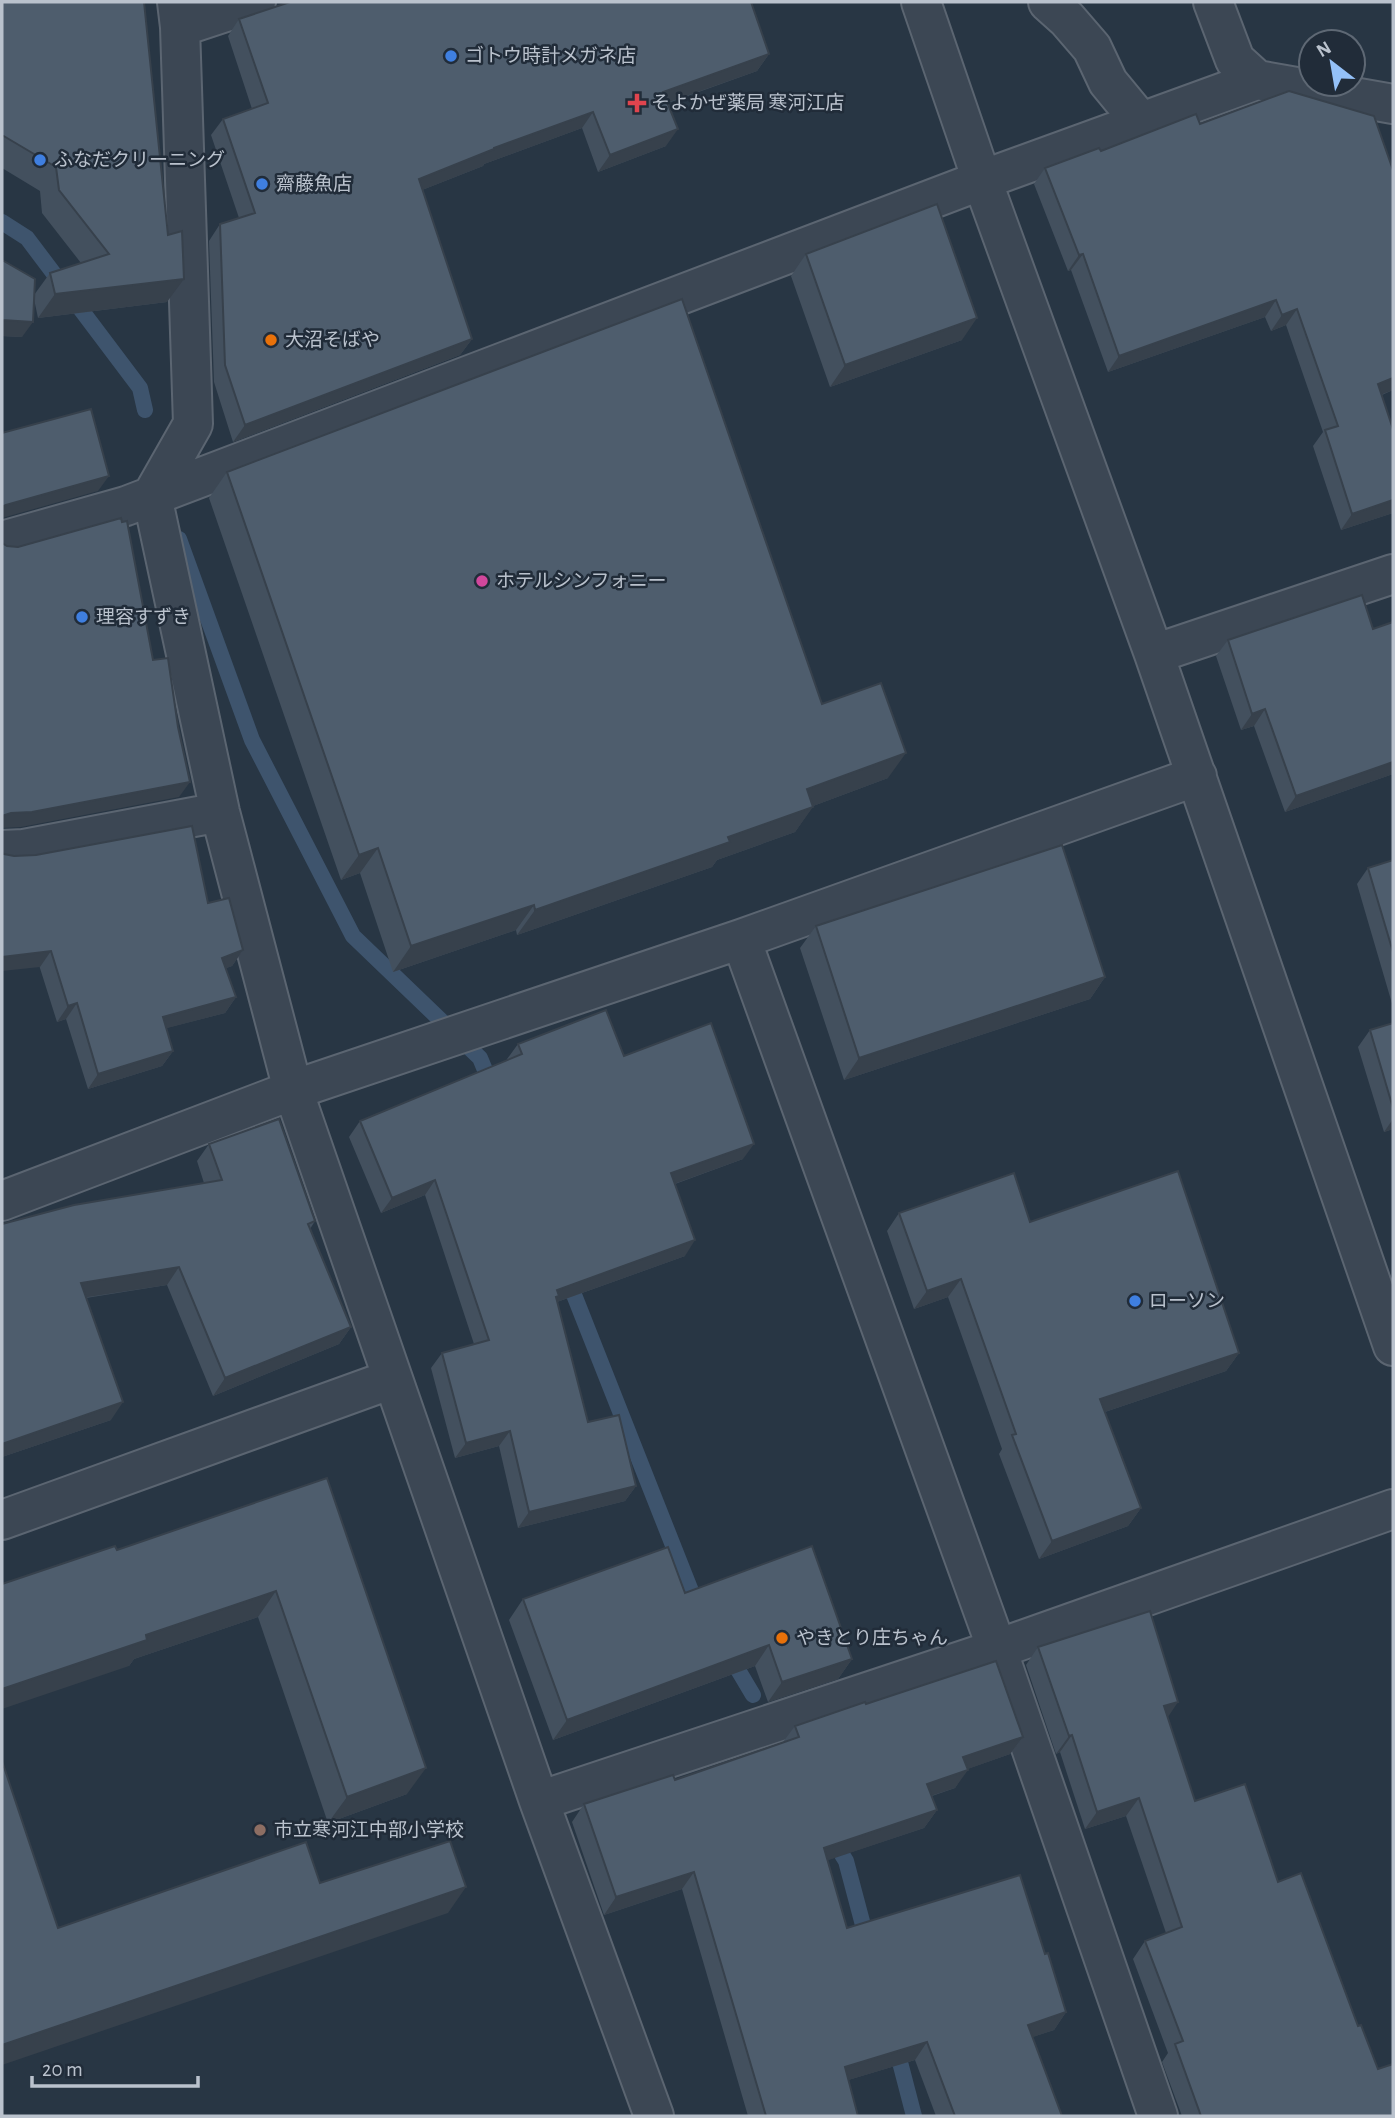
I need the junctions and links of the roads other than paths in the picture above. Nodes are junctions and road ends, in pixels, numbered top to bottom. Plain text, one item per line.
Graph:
1 (256, 2) edge
2 (921, 2) edge
3 (1048, 2) edge
4 (1213, 2) edge
5 (179, 14) edge
6 (1257, 80) junction
7 (1393, 104) edge
8 (1141, 122) junction
9 (982, 180) junction
10 (152, 496) junction
11 (2, 541) edge
12 (1393, 574) edge
13 (1154, 654) junction
14 (1197, 776) junction
15 (220, 812) junction
16 (2, 850) edge
17 (741, 939) junction
18 (293, 1090) junction
19 (2, 1201) edge
20 (1393, 1346) edge
21 (392, 1379) junction
22 (1393, 1509) edge
23 (2, 1520) edge
24 (997, 1649) junction
25 (539, 1801) junction
26 (654, 2116) edge
27 (1158, 2116) edge

1 - 5 street
2 - 9 street
3 - 8 street
4 - 6 street
5 - 10 street
6 - 7 street
6 - 8 street
8 - 9 street
9 - 10 street
9 - 13 street
10 - 11 street
10 - 15 street
12 - 13 street
13 - 14 street
14 - 17 street
14 - 20 street
15 - 16 street
15 - 18 street
17 - 18 street
17 - 24 street
18 - 19 street
18 - 21 street
21 - 23 street
21 - 25 street
22 - 24 street
24 - 25 street
24 - 27 street
25 - 26 street

